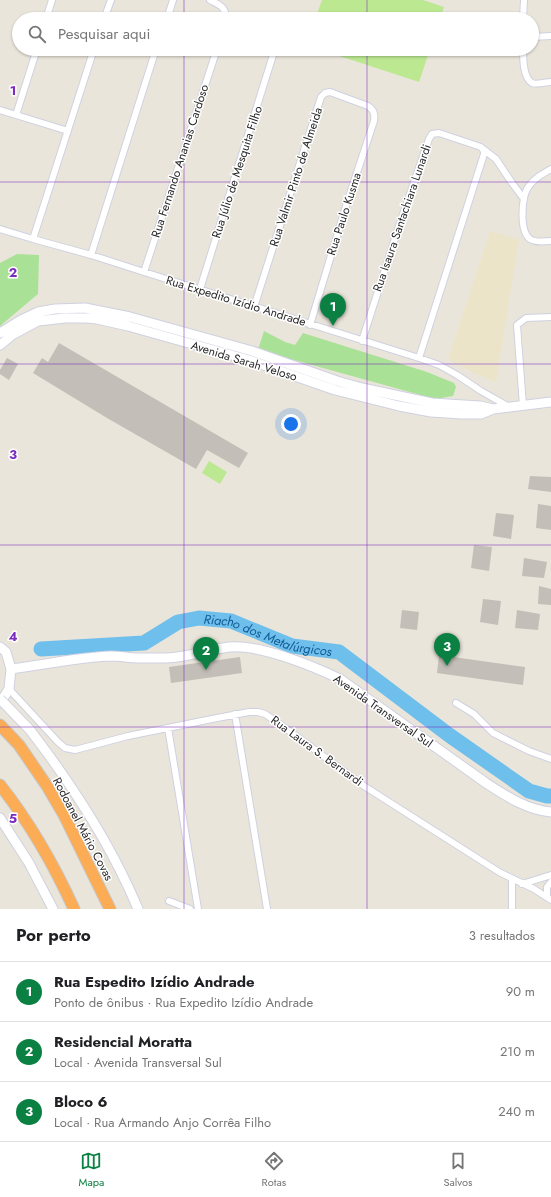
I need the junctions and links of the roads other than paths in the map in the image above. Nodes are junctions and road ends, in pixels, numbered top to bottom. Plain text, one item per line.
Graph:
1 (52, 0) edge
2 (111, 0) edge
3 (173, 0) edge
4 (210, 0) edge
5 (524, 0) edge
6 (48, 12) edge
7 (107, 12) edge
8 (169, 12) edge
9 (225, 12) edge
10 (524, 12) edge
11 (551, 36) edge
12 (539, 37) edge
13 (35, 56) edge
14 (92, 56) edge
15 (154, 56) edge
16 (215, 56) edge
17 (273, 56) edge
18 (523, 56) edge
19 (551, 82) edge
20 (368, 106) joint
21 (0, 110) edge
22 (16, 115) junction
23 (68, 131) junction
24 (483, 149) junction
25 (551, 169) edge
26 (524, 200) junction
27 (0, 229) edge
28 (33, 239) junction
29 (551, 241) edge
30 (91, 255) junction
31 (144, 272) junction
32 (200, 289) junction
33 (254, 307) junction
34 (551, 317) edge
35 (310, 324) junction
36 (0, 333) edge
37 (362, 341) junction
38 (0, 345) edge
39 (419, 358) junction
40 (551, 402) edge
41 (523, 406) junction
42 (510, 407) junction
43 (493, 409) junction
44 (0, 647) edge
45 (12, 669) junction
46 (9, 689) junction
47 (0, 699) edge
48 (0, 703) edge
49 (456, 703) dead end
50 (235, 714) junction
51 (0, 725) edge
52 (168, 728) junction
53 (551, 759) edge
54 (0, 785) edge
55 (551, 812) edge
56 (0, 818) edge
57 (551, 875) edge
58 (512, 879) junction
59 (551, 882) edge
60 (522, 884) junction
61 (549, 899) edge
62 (169, 901) dead end
63 (53, 909) edge
64 (74, 909) edge
65 (110, 909) edge
66 (138, 909) edge
67 (190, 909) edge
68 (198, 909) edge
69 (267, 909) edge
70 (512, 909) edge

1 - 6 street
2 - 7 street
3 - 8 street
4 - 9 street
5 - 10 street
11 - 12 street
13 - 22 street
14 - 23 street
15 - 30 street
16 - 31 street, Rua Fernando Ananias Cardoso
17 - 32 street, Rua Júlio de Mesquita Filho
18 - 19 street
20 - 33 street, Rua Valmir Pinto de Almeida
20 - 35 street, Rua Paulo Kusma
21 - 22 street
22 - 23 street
23 - 28 street
24 - 26 street
24 - 37 street, Rua Isaura Santachiara Lunardi
24 - 39 street
25 - 26 street
26 - 29 street
27 - 28 street, Rua Expedito Izídio Andrade
28 - 30 street, Rua Expedito Izídio Andrade
30 - 31 street, Rua Expedito Izídio Andrade
31 - 32 street, Rua Expedito Izídio Andrade
32 - 33 street, Rua Expedito Izídio Andrade
33 - 35 street, Rua Expedito Izídio Andrade
34 - 41 street
35 - 37 street, Rua Expedito Izídio Andrade
36 - 43 main road, Avenida Sarah Veloso
37 - 39 street, Rua Expedito Izídio Andrade
38 - 43 main road, Avenida Sarah Veloso
39 - 42 street, Rua Expedito Izídio Andrade
40 - 41 main road, Avenida Sarah Veloso
41 - 42 main road, Avenida Sarah Veloso
42 - 43 main road, Avenida Sarah Veloso
44 - 45 main road
45 - 46 main road
45 - 55 main road, Avenida Transversal Sul
46 - 48 main road
46 - 52 street, Rua Laura S. Bernardi
47 - 66 main road, bridge
49 - 53 street
50 - 52 street, Rua Laura S. Bernardi
50 - 58 street, Rua Laura S. Bernardi
50 - 69 street
51 - 65 highway, Rodoanel Mário Covas
52 - 68 street
54 - 64 highway
56 - 63 main road
57 - 60 street
58 - 60 street, Rua Laura S. Bernardi
58 - 70 street
59 - 61 street
60 - 61 street, Rua Laura S. Bernardi
62 - 67 street

